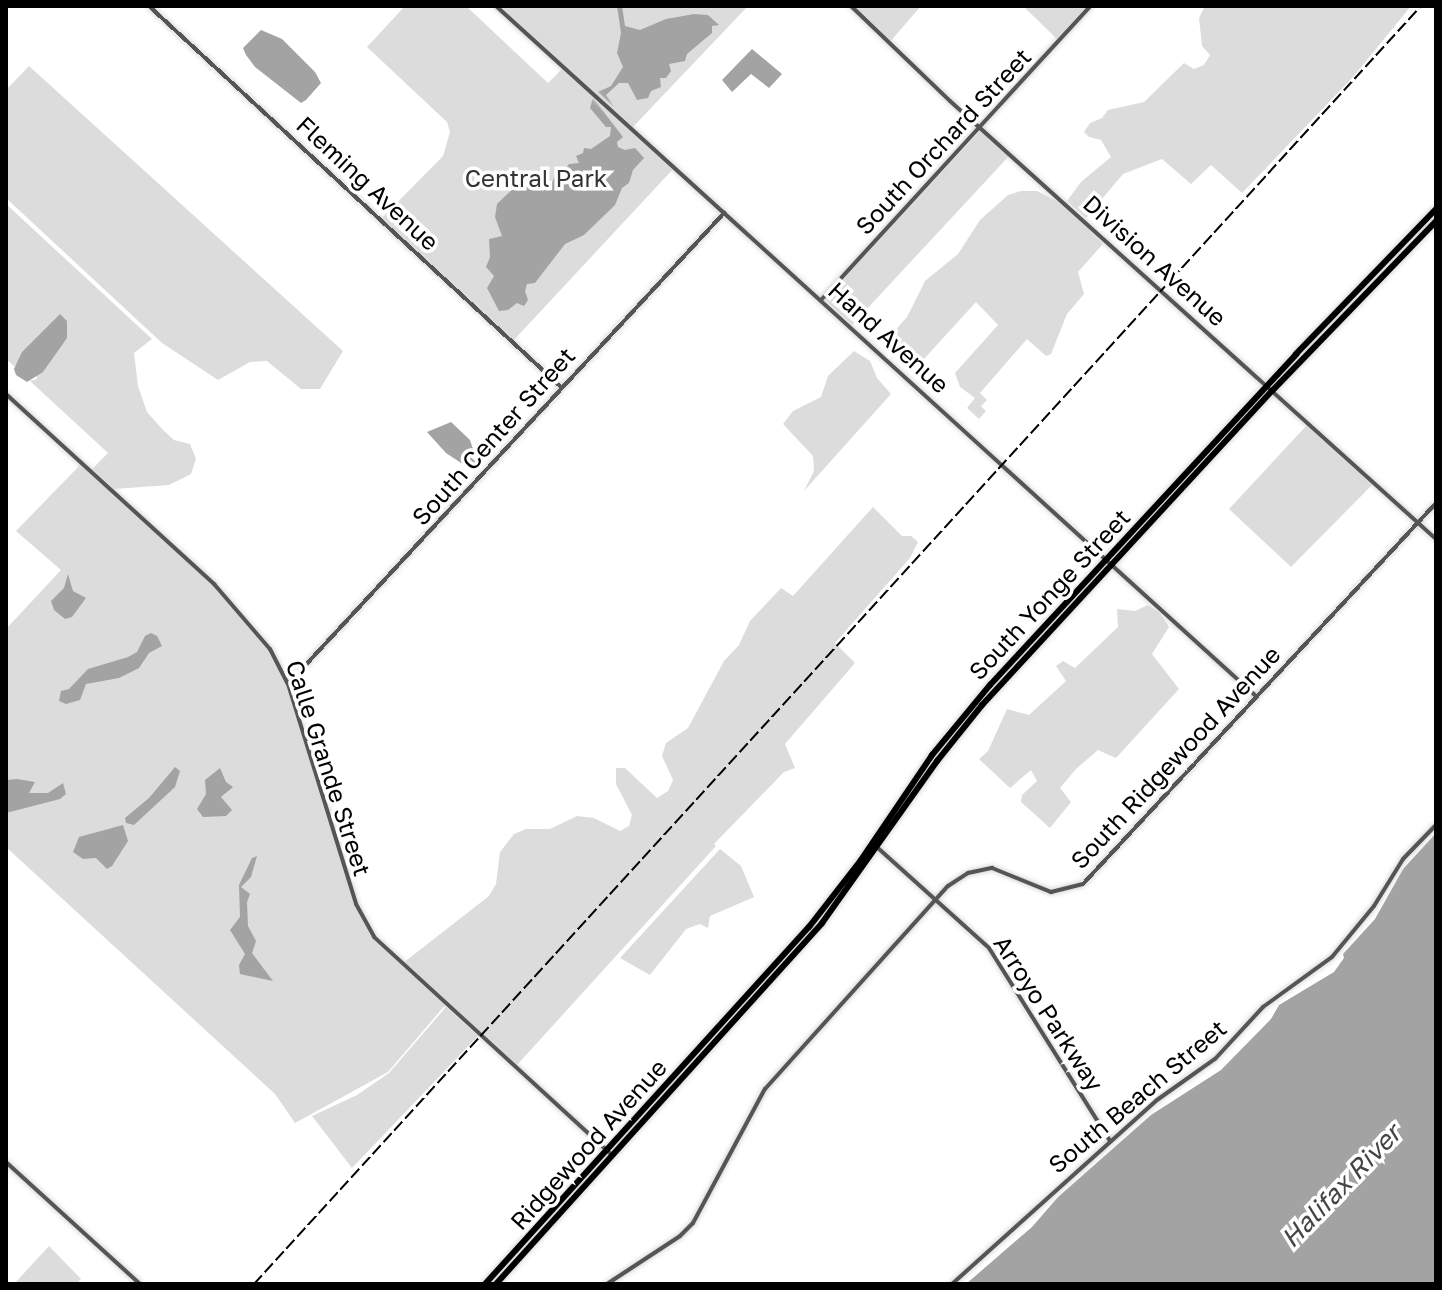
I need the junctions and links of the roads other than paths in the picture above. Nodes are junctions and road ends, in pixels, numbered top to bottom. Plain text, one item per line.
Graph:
1 (149, 6) edge
2 (496, 6) edge
3 (851, 6) edge
4 (1090, 6) edge
5 (981, 127) junction
6 (1436, 209) edge
7 (725, 212) junction
8 (1436, 221) edge
9 (1361, 287) junction
10 (821, 300) junction
11 (1359, 300) junction
12 (561, 387) junction
13 (1270, 388) junction
14 (6, 394) edge
15 (1188, 471) junction
16 (1187, 483) junction
17 (1436, 503) edge
18 (1417, 522) junction
19 (1436, 539) edge
20 (1109, 562) junction
21 (1044, 626) junction
22 (1030, 654) junction
23 (288, 684) junction
24 (1256, 696) junction
25 (1436, 825) edge
26 (876, 845) junction
27 (935, 900) junction
28 (721, 1030) junction
29 (703, 1044) junction
30 (702, 1057) junction
31 (1110, 1141) junction
32 (610, 1153) junction
33 (6, 1162) edge
34 (140, 1284) edge
35 (485, 1284) edge
36 (496, 1284) edge
37 (607, 1284) edge
38 (952, 1284) edge

1 - 12 street, Fleming Avenue
2 - 7 street, Hand Avenue
3 - 5 street, Division Avenue
4 - 5 street, South Orchard Street
5 - 10 street, South Orchard Street
5 - 13 street, Division Avenue
6 - 9 main road, South Yonge Street
7 - 10 street, Hand Avenue
7 - 12 street, South Center Street
8 - 11 main road, South Yonge Street
9 - 11 main road
9 - 13 main road, South Yonge Street
10 - 20 street, Hand Avenue
11 - 13 main road, South Yonge Street
12 - 23 street, South Center Street
13 - 15 main road, South Yonge Street
13 - 16 main road, South Yonge Street
13 - 18 street, Division Avenue
14 - 23 street, Calle Grande Street
15 - 16 main road
15 - 20 main road, South Yonge Street
16 - 20 main road, South Yonge Street
17 - 18 street, South Ridgewood Avenue
18 - 19 street, Division Avenue
18 - 24 street, South Ridgewood Avenue
20 - 21 main road, South Yonge Street
20 - 22 main road, South Yonge Street
20 - 24 street, Hand Avenue
21 - 22 main road
21 - 26 main road, South Yonge Street
22 - 26 main road, South Yonge Street
23 - 32 street, Calle Grande Street
24 - 27 street, South Ridgewood Avenue
25 - 31 street, South Beach Street
26 - 27 street, Arroyo Parkway
26 - 28 main road, South Yonge Street
26 - 28 main road
27 - 31 street, Arroyo Parkway
27 - 37 street, South Ridgewood Avenue
28 - 29 main road, Ridgewood Avenue
28 - 30 main road, Ridgewood Avenue
29 - 30 main road
29 - 32 main road, Ridgewood Avenue
30 - 32 main road, Ridgewood Avenue
31 - 38 street, South Beach Street
32 - 35 main road, Ridgewood Avenue
32 - 36 main road, Ridgewood Avenue
33 - 34 street

